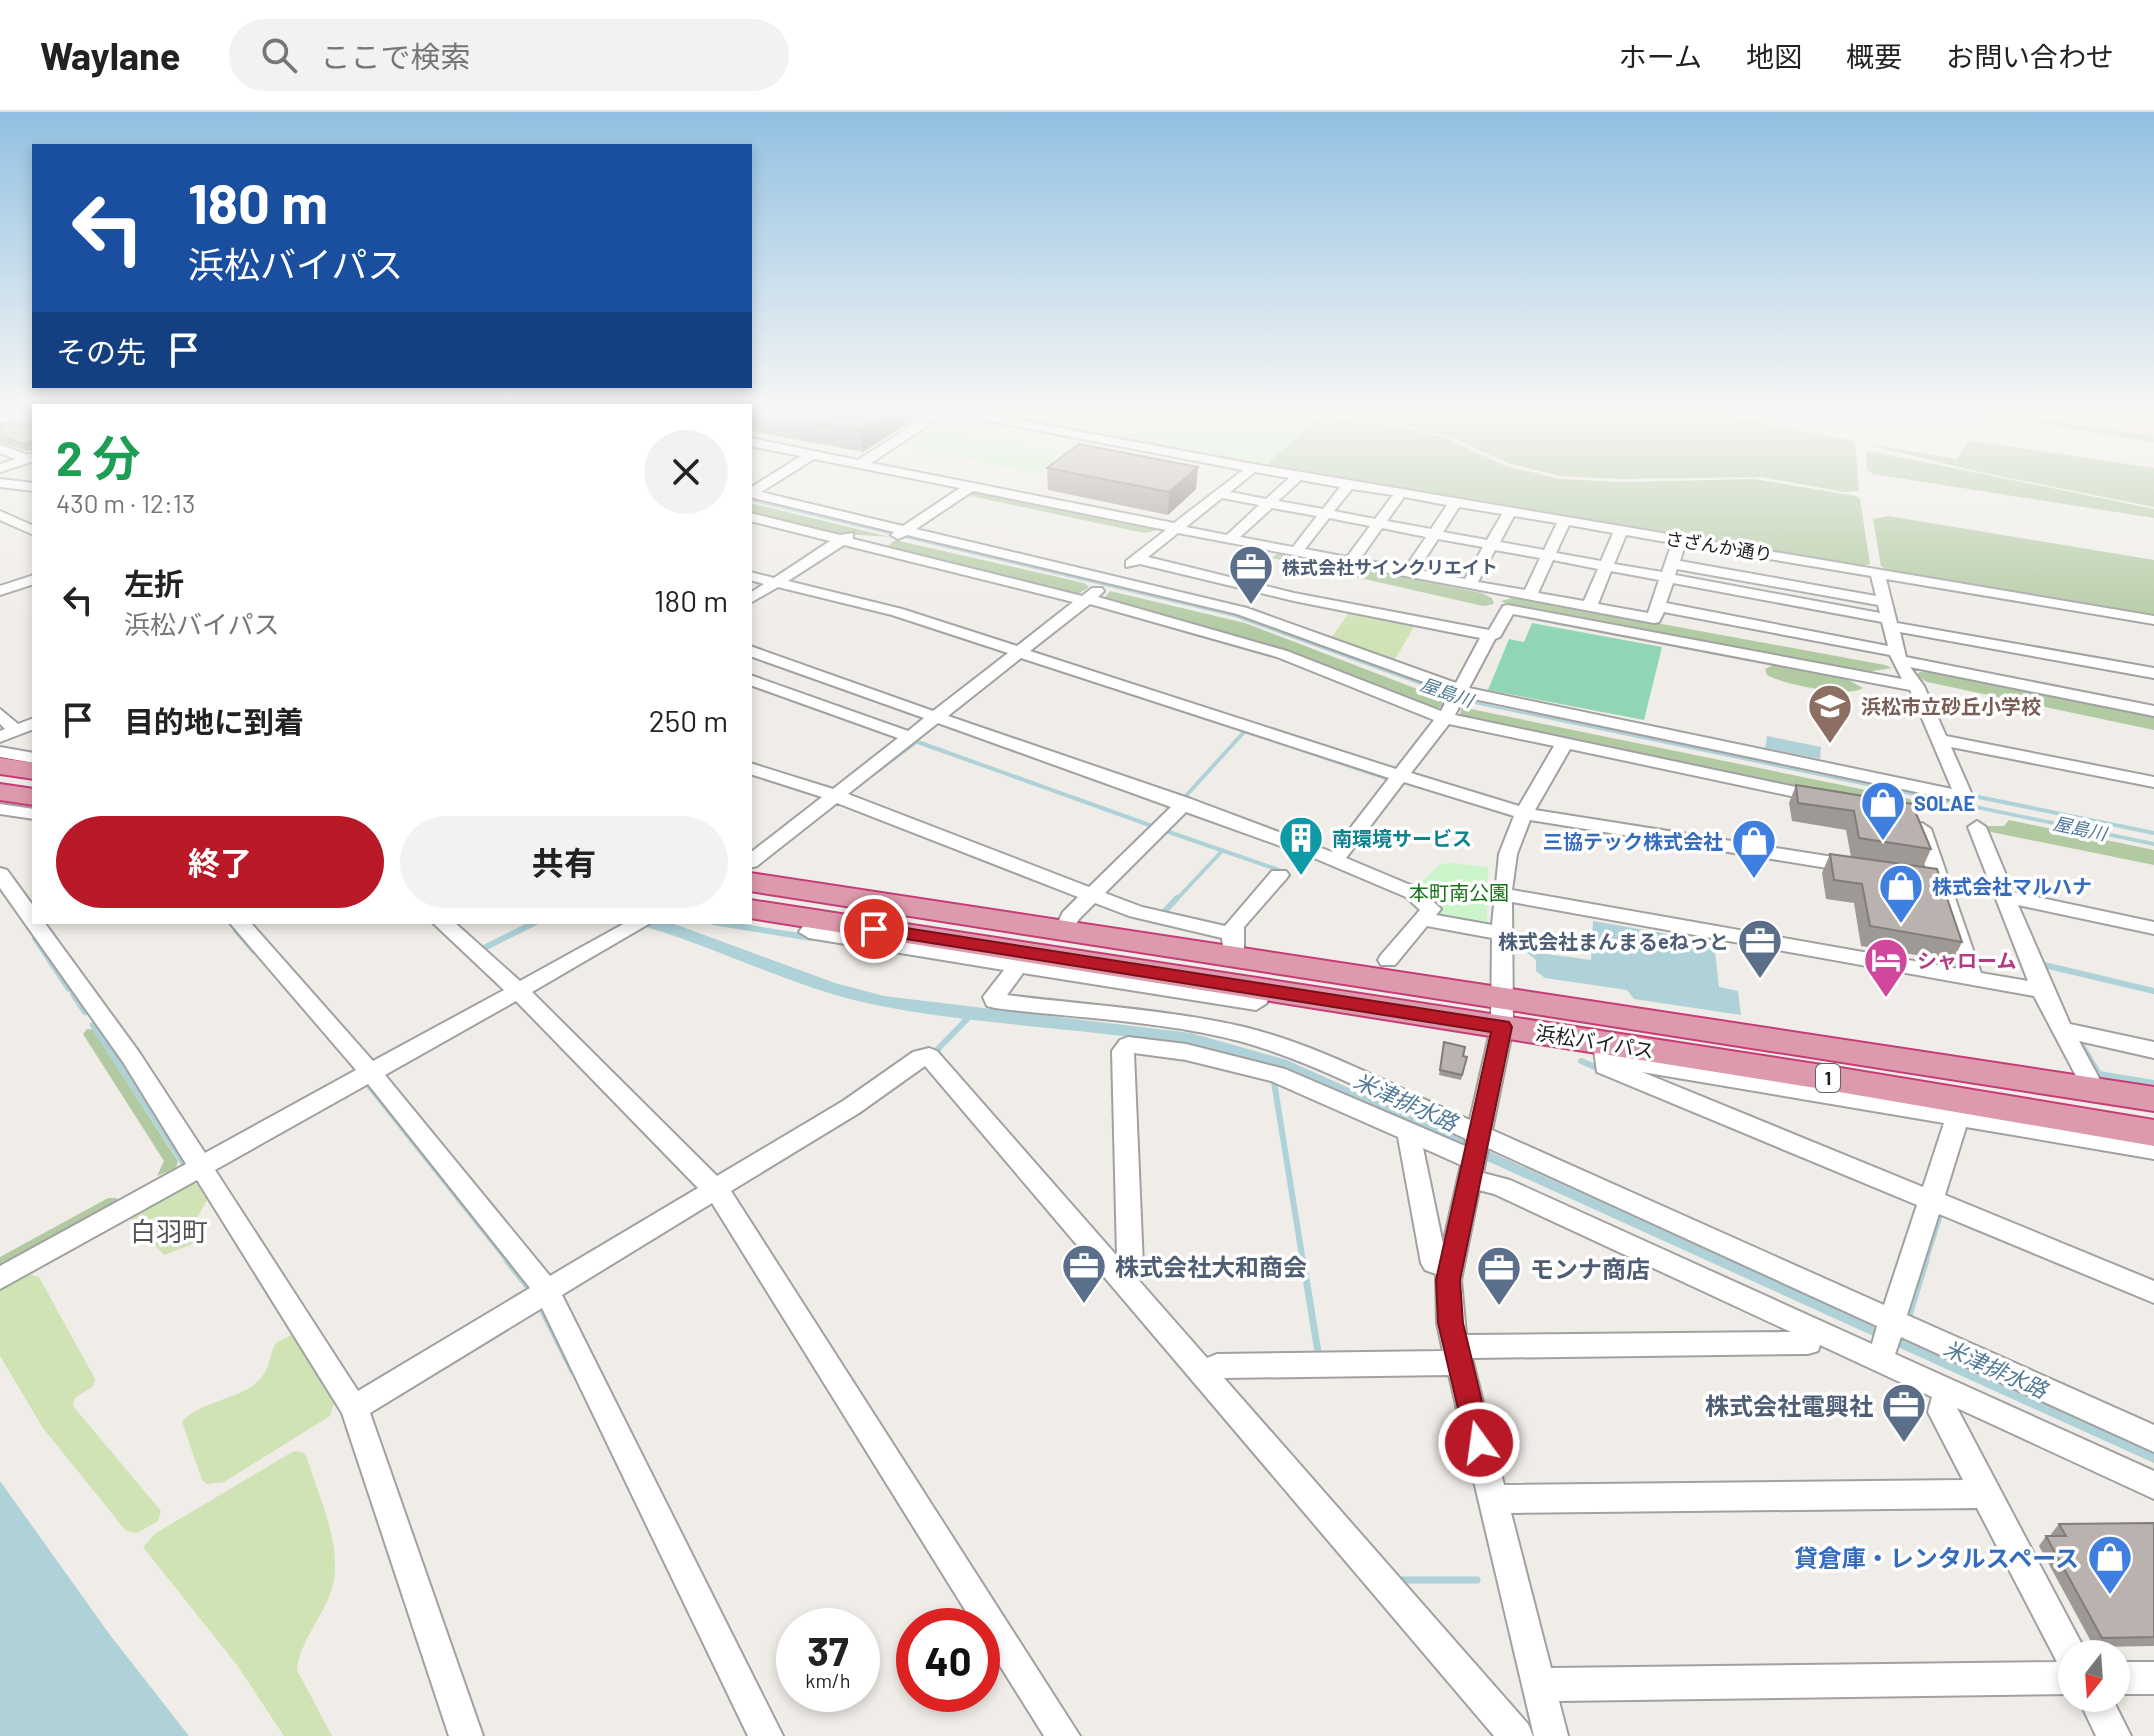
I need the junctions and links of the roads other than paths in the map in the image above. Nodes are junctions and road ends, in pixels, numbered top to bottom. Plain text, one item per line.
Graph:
1 (970, 487) edge
2 (975, 487) edge
3 (1229, 487) edge
4 (1286, 487) edge
5 (1347, 487) edge
6 (1365, 487) edge
7 (1401, 493) junction
8 (752, 494) edge
9 (1220, 494) junction
10 (1455, 502) junction
11 (1268, 504) junction
12 (1510, 511) junction
13 (1326, 514) junction
14 (0, 515) edge
15 (752, 517) edge
16 (1565, 520) junction
17 (1378, 524) junction
18 (1176, 529) junction
19 (32, 530) edge
20 (1621, 530) junction
21 (901, 533) junction
22 (1434, 535) junction
23 (843, 539) junction
24 (1680, 539) junction
25 (1229, 540) junction
26 (1491, 545) junction
27 (1296, 552) junction
28 (1548, 556) junction
29 (1780, 556) junction
30 (1138, 559) junction
31 (1351, 562) junction
32 (1606, 567) junction
33 (1670, 571) junction
34 (1877, 572) junction
35 (1409, 573) junction
36 (752, 576) edge
37 (32, 580) edge
38 (775, 582) junction
39 (1108, 583) junction
40 (1775, 583) junction
41 (1469, 585) junction
42 (0, 591) edge
43 (1529, 596) junction
44 (752, 598) edge
45 (1777, 599) junction
46 (1086, 600) junction
47 (1883, 602) junction
48 (1658, 606) junction
49 (1589, 607) junction
50 (2154, 620) edge
51 (1889, 622) junction
52 (1771, 628) junction
53 (1489, 635) junction
54 (1021, 651) junction
55 (752, 652) edge
56 (1897, 656) junction
57 (2154, 673) edge
58 (752, 681) edge
59 (1916, 686) junction
60 (1454, 702) junction
61 (2154, 711) edge
62 (0, 714) edge
63 (936, 717) junction
64 (32, 724) edge
65 (8, 734) edge
66 (910, 737) junction
67 (1939, 740) junction
68 (1564, 744) junction
69 (0, 752) edge
70 (32, 758) edge
71 (0, 766) edge
72 (752, 769) edge
73 (32, 771) edge
74 (1400, 776) junction
75 (2154, 782) edge
76 (0, 792) edge
77 (834, 795) junction
78 (32, 797) edge
79 (1844, 802) edge
80 (1185, 803) junction
81 (0, 809) edge
82 (32, 814) edge
83 (1526, 814) junction
84 (1912, 816) edge
85 (1977, 827) dead end
86 (752, 860) edge
87 (1335, 860) junction
88 (1876, 870) edge
89 (0, 874) edge
90 (1279, 875) dead end
91 (752, 882) edge
92 (752, 893) edge
93 (1090, 895) junction
94 (1504, 895) junction
95 (2007, 897) junction
96 (752, 909) edge
97 (32, 919) edge
98 (1422, 919) junction
99 (35, 924) edge
100 (241, 924) edge
101 (444, 924) edge
102 (640, 924) edge
103 (2154, 928) edge
104 (1064, 930) junction
105 (1504, 934) junction
106 (1233, 945) junction
107 (1179, 948) junction
108 (1019, 958) junction
109 (1388, 960) dead end
110 (1972, 976) junction
111 (2043, 991) junction
112 (519, 992) junction
113 (1504, 1012) junction
114 (2063, 1030) junction
115 (1604, 1050) junction
116 (2154, 1050) edge
117 (371, 1073) junction
118 (1877, 1086) junction
119 (2094, 1089) junction
120 (2154, 1099) edge
121 (1954, 1115) junction
122 (2154, 1133) edge
123 (1411, 1134) junction
124 (2154, 1150) edge
125 (1474, 1154) junction
126 (200, 1167) junction
127 (714, 1190) junction
128 (1931, 1200) junction
129 (1450, 1266) junction
130 (1117, 1273) junction
131 (0, 1278) edge
132 (547, 1291) junction
133 (2154, 1292) edge
134 (1813, 1330) junction
135 (1887, 1339) junction
136 (1458, 1355) junction
137 (1204, 1374) junction
138 (1948, 1391) junction
139 (354, 1408) junction
140 (2154, 1439) edge
141 (2154, 1485) edge
142 (1985, 1494) junction
143 (1493, 1499) junction
144 (2063, 1640) edge
145 (2058, 1678) edge
146 (2130, 1678) edge
147 (2154, 1678) edge
148 (1538, 1685) junction
149 (2101, 1712) edge
150 (466, 1736) edge
151 (766, 1736) edge
152 (1063, 1736) edge
153 (1516, 1736) edge
154 (1551, 1736) edge
155 (2114, 1736) edge

1 - 21 street
2 - 18 street
3 - 9 street
4 - 11 street
5 - 13 street
6 - 7 street, さざんか通り
7 - 10 street, さざんか通り
7 - 17 street
8 - 21 street
9 - 11 street
9 - 18 street
10 - 12 street, さざんか通り
10 - 22 street
11 - 13 street
11 - 25 street
12 - 16 street, さざんか通り
12 - 26 street
13 - 17 street
13 - 27 street
14 - 19 street
15 - 23 street
16 - 20 street, さざんか通り
16 - 28 street
17 - 22 street
17 - 31 street
18 - 25 street
18 - 30 street
20 - 24 street, さざんか通り
20 - 32 street
21 - 23 street
21 - 39 street
22 - 26 street
22 - 35 street
23 - 38 street
23 - 46 street
24 - 29 street, さざんか通り
24 - 33 street
25 - 27 street
26 - 28 street
26 - 41 street
27 - 31 street
28 - 32 street
28 - 43 street
29 - 34 street, さざんか通り
29 - 40 street
30 - 39 street
30 - 53 street
31 - 35 street
32 - 33 street
32 - 49 street
33 - 40 street
33 - 45 street
33 - 48 street
34 - 47 street
34 - 50 street, さざんか通り
35 - 41 street
36 - 38 street
37 - 42 street
38 - 44 street
38 - 54 street
39 - 46 street
39 - 60 street
40 - 47 street
41 - 43 street
43 - 49 street
45 - 51 street
45 - 52 street
46 - 54 street
46 - 60 street
47 - 51 street
48 - 49 street
48 - 52 street
51 - 56 street
51 - 57 street
52 - 56 street
53 - 59 street
53 - 60 street
54 - 63 street
54 - 74 street
55 - 63 street
56 - 59 street
56 - 61 street
58 - 66 street
59 - 67 street
60 - 67 street
60 - 68 street
60 - 74 street
62 - 65 street
63 - 66 street
63 - 80 street
64 - 65 street
66 - 77 street
67 - 75 street
68 - 79 street
68 - 83 street
69 - 70 street
71 - 73 highway
72 - 77 street
74 - 83 street
74 - 87 street
76 - 78 highway
77 - 86 street
77 - 93 street
80 - 87 street
80 - 93 street
81 - 82 street
83 - 88 street
83 - 94 street
84 - 110 street
85 - 95 street
87 - 98 street
89 - 97 street
90 - 106 street
91 - 104 highway, 浜松バイパス / 1
92 - 108 highway
93 - 104 street
93 - 106 street
94 - 105 street
94 - 110 street
95 - 103 street
95 - 111 street
96 - 108 highway, 浜松バイパス / 1
98 - 105 street
98 - 109 street
99 - 126 street
100 - 117 street
101 - 112 street
102 - 112 street
104 - 107 highway, 浜松バイパス / 1
105 - 113 street
106 - 107 highway, 浜松バイパス / 1
106 - 113 highway, 浜松バイパス / 1
107 - 113 highway
108 - 113 highway, 浜松バイパス / 1
108 - 125 street
110 - 111 street
111 - 114 street
112 - 117 street
112 - 127 street
113 - 115 highway, 浜松バイパス / 1
113 - 118 highway
113 - 119 highway, 浜松バイパス / 1
113 - 125 street
114 - 116 street
114 - 119 street
115 - 118 highway, 浜松バイパス / 1
115 - 121 street
115 - 128 street
117 - 126 street
117 - 132 street
118 - 122 highway, 浜松バイパス / 1
119 - 120 highway, 浜松バイパス / 1
121 - 124 street
121 - 128 street
123 - 125 street
123 - 129 street
123 - 130 street
125 - 129 street
125 - 134 street
125 - 135 street
126 - 131 street
126 - 139 street
127 - 130 street
127 - 132 street
127 - 152 street
128 - 133 street
128 - 135 street
129 - 136 street
130 - 137 street
132 - 139 street
132 - 151 street
134 - 135 street
134 - 136 street
135 - 138 street
135 - 140 street
136 - 137 street
136 - 143 street
137 - 153 street
138 - 141 street
138 - 142 street
139 - 150 street
142 - 143 street
142 - 144 street
143 - 148 street
145 - 148 street
146 - 147 street
148 - 154 street
149 - 155 street

